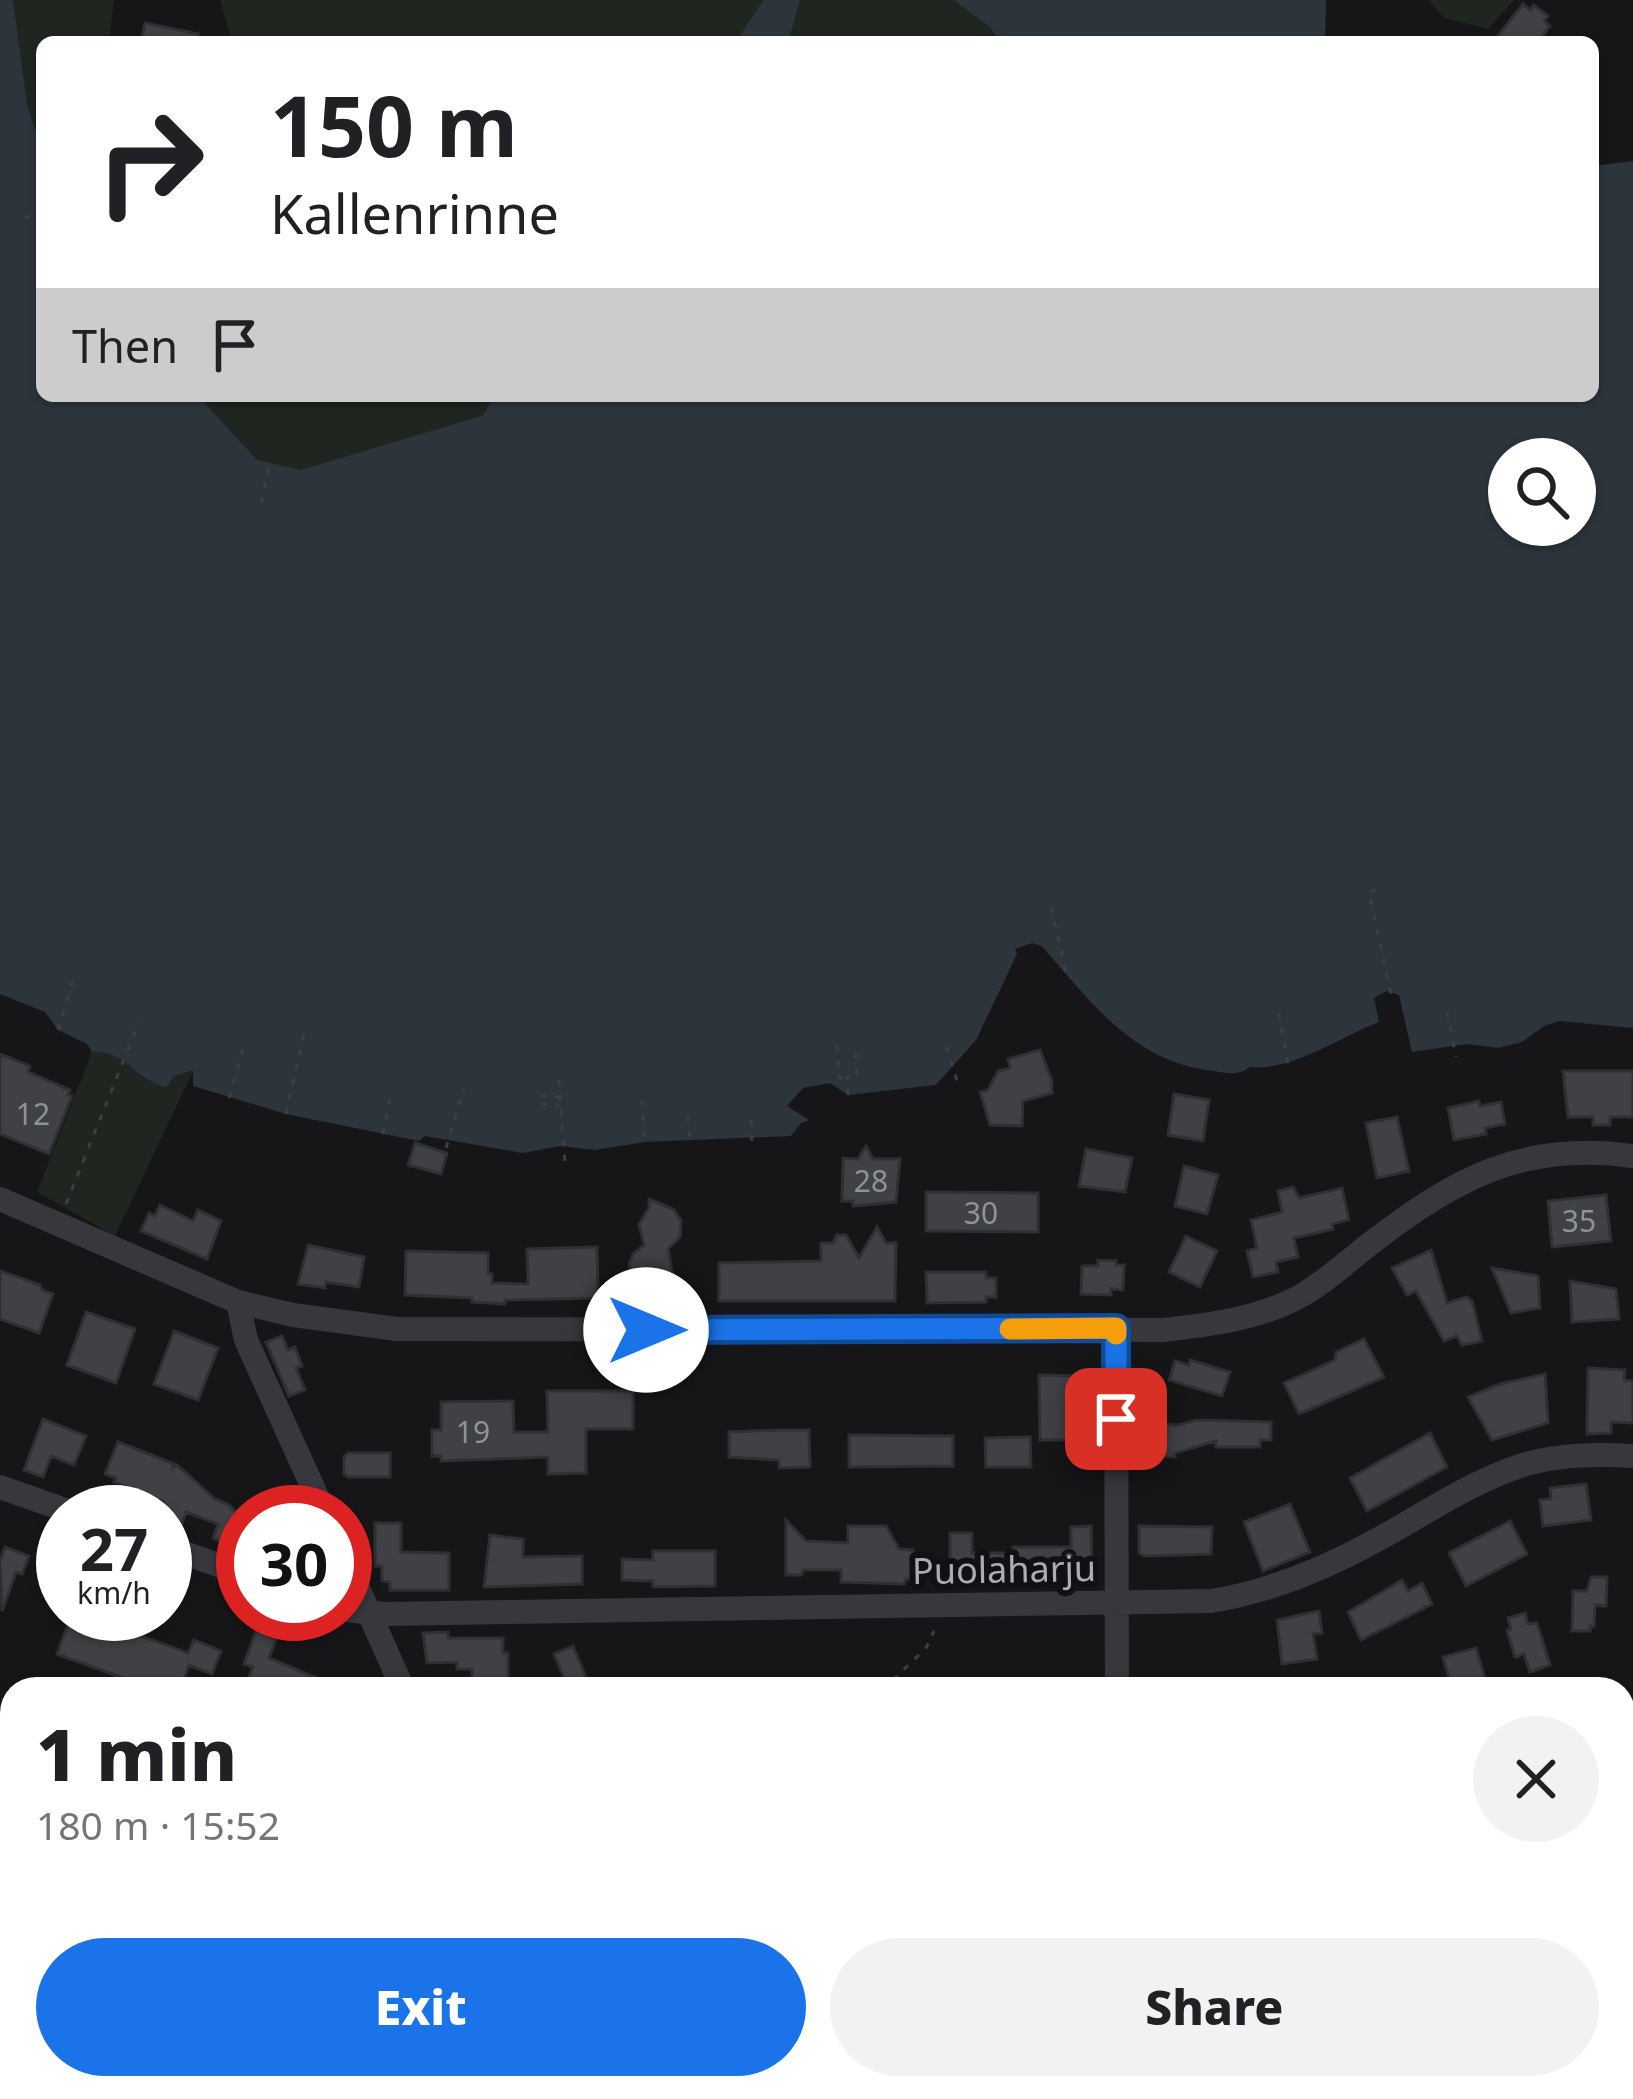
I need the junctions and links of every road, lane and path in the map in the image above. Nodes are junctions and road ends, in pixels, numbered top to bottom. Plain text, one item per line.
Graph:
1 (36, 215) edge
2 (25, 218) dead end
3 (270, 463) dead end
4 (261, 503) dead end
5 (1376, 890) dead end
6 (1051, 907) dead end
7 (1066, 978) dead end
8 (73, 981) dead end
9 (1391, 995) dead end
10 (1447, 1012) dead end
11 (1279, 1013) dead end
12 (139, 1022) dead end
13 (305, 1029) dead end
14 (58, 1030) dead end
15 (855, 1044) dead end
16 (837, 1045) dead end
17 (244, 1046) dead end
18 (946, 1046) dead end
19 (1456, 1057) dead end
20 (1288, 1065) dead end
21 (847, 1077) junction
22 (560, 1080) dead end
23 (957, 1081) dead end
24 (464, 1088) dead end
25 (848, 1095) dead end
26 (541, 1096) dead end
27 (561, 1097) junction
28 (229, 1098) dead end
29 (390, 1098) dead end
30 (642, 1100) dead end
31 (541, 1104) dead end
32 (561, 1106) junction
33 (286, 1114) dead end
34 (688, 1116) dead end
35 (751, 1120) dead end
36 (383, 1134) dead end
37 (690, 1141) dead end
38 (645, 1142) dead end
39 (752, 1144) dead end
40 (446, 1148) dead end
41 (1633, 1156) edge
42 (565, 1162) dead end
43 (0, 1199) edge
44 (58, 1223) junction
45 (238, 1302) junction
46 (1116, 1328) junction
47 (1633, 1456) edge
48 (312, 1485) edge
49 (0, 1486) edge
50 (36, 1499) edge
51 (1117, 1603) junction
52 (372, 1612) edge
53 (934, 1629) dead end
54 (372, 1637) edge
55 (396, 1677) edge
56 (896, 1677) edge
57 (1117, 1677) edge

1 - 2 path
3 - 4 path
5 - 9 path
6 - 7 path
8 - 14 path
10 - 19 path
11 - 20 path
12 - 44 path
13 - 33 path
15 - 21 path
16 - 21 path
17 - 28 path
18 - 23 path
21 - 25 path
22 - 27 path
24 - 40 path
26 - 27 path
27 - 32 path
29 - 36 path
30 - 38 path
31 - 32 path
32 - 42 path
34 - 37 path
35 - 39 path
41 - 46 street
43 - 44 street
44 - 45 street
45 - 46 street
45 - 48 street
46 - 51 street
47 - 51 street, Puolaharju
49 - 50 street
51 - 52 street, Puolaharju
51 - 57 street
53 - 56 path
54 - 55 street

